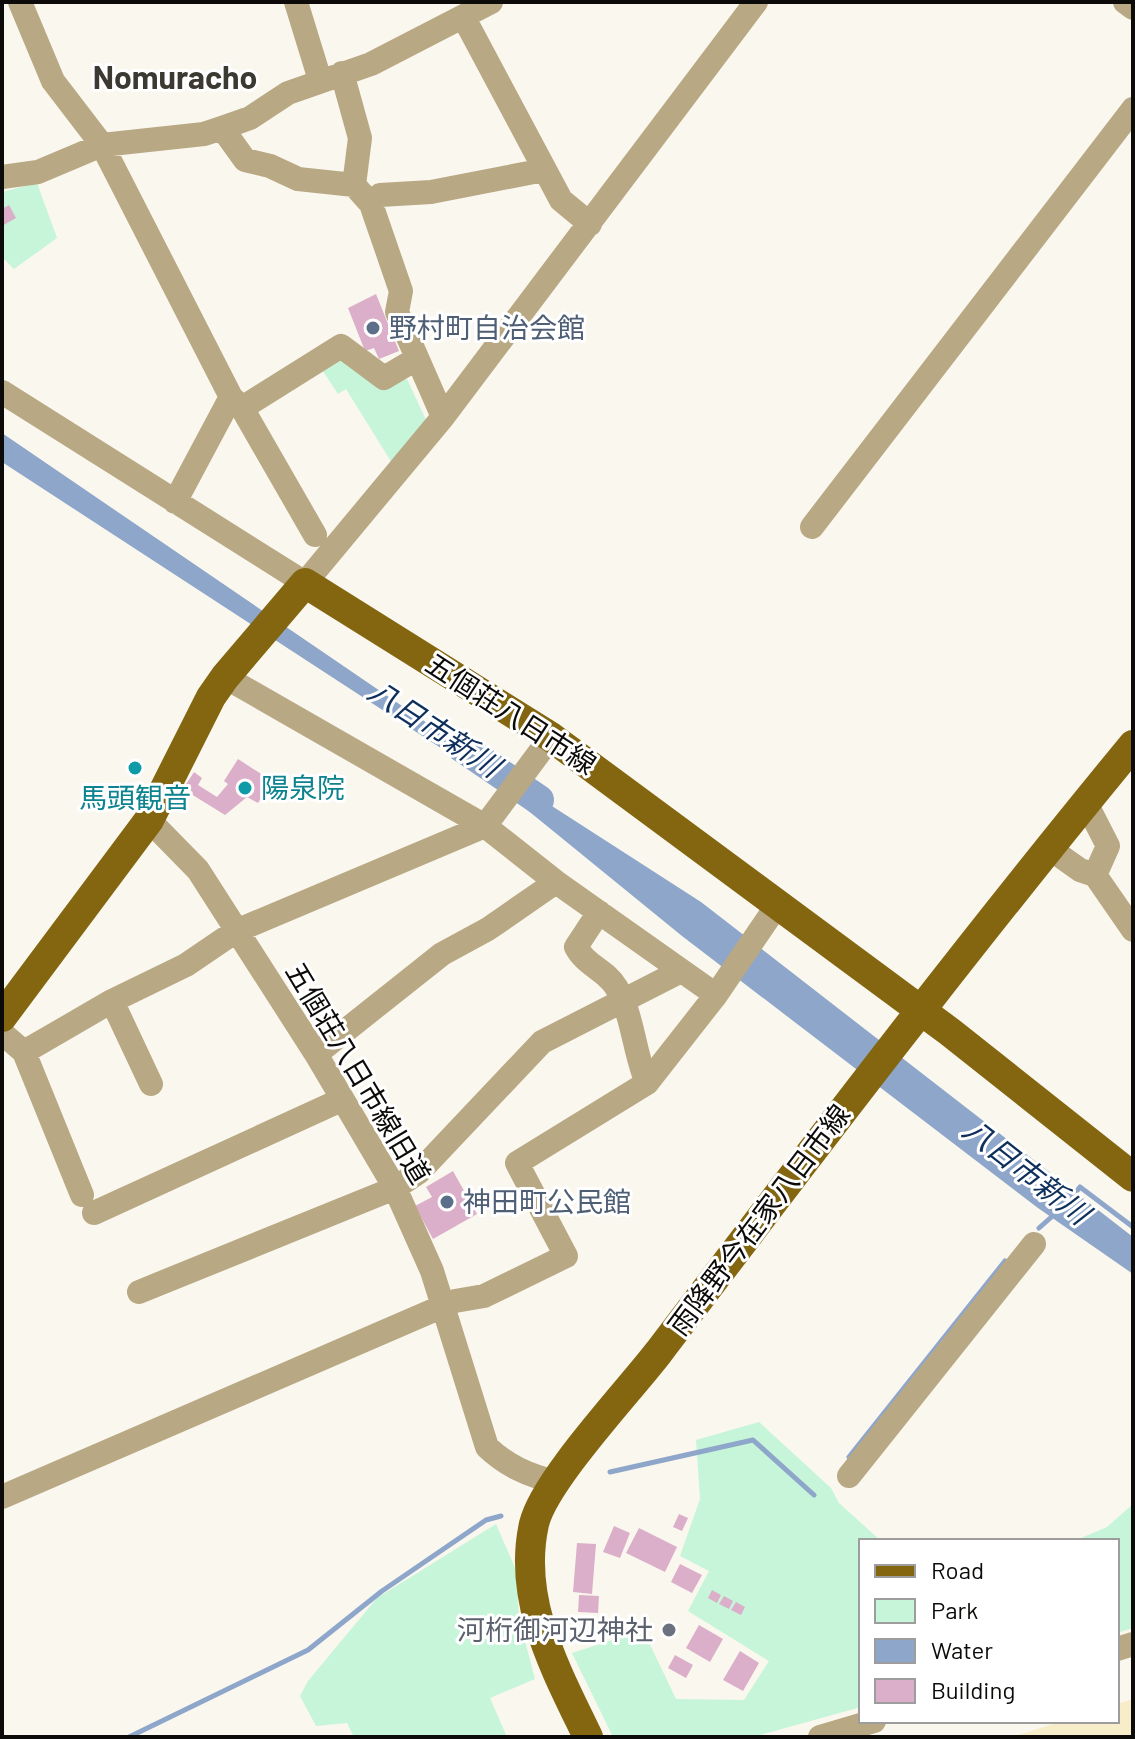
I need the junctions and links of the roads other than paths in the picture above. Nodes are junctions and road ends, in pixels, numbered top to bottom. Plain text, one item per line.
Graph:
1 (20, 2) edge
2 (296, 2) edge
3 (491, 2) edge
4 (756, 2) edge
5 (1125, 2) edge
6 (1133, 8) edge
7 (464, 18) junction
8 (336, 79) junction
9 (1133, 109) edge
10 (225, 132) junction
11 (102, 145) junction
12 (544, 170) junction
13 (2, 177) edge
14 (354, 185) junction
15 (371, 204) junction
16 (590, 224) junction
17 (416, 359) junction
18 (2, 392) edge
19 (236, 403) junction
20 (443, 417) junction
21 (175, 502) junction
22 (812, 527) dead end
23 (315, 535) dead end
24 (305, 583) junction
25 (225, 677) junction
26 (551, 737) junction
27 (1133, 745) edge
28 (1086, 803) junction
29 (149, 820) junction
30 (485, 826) junction
31 (1049, 848) junction
32 (1095, 875) junction
33 (556, 882) junction
34 (778, 904) junction
35 (599, 912) junction
36 (1133, 930) edge
37 (236, 931) junction
38 (679, 972) junction
39 (716, 995) junction
40 (621, 1000) junction
41 (112, 1001) junction
42 (2, 1017) edge
43 (913, 1017) junction
44 (2, 1033) edge
45 (24, 1052) junction
46 (316, 1054) junction
47 (647, 1083) junction
48 (151, 1084) dead end
49 (341, 1100) junction
50 (1133, 1177) edge
51 (395, 1188) junction
52 (1034, 1244) dead end
53 (139, 1292) dead end
54 (444, 1306) junction
55 (849, 1476) dead end
56 (555, 1482) junction
57 (2, 1497) edge
58 (867, 1723) edge
59 (588, 1737) edge
60 (820, 1737) edge

1 - 11 street
2 - 8 street
3 - 7 street
4 - 16 street
5 - 6 street
7 - 8 street
7 - 12 street
8 - 10 street
8 - 14 street
9 - 22 street
10 - 11 street
10 - 14 street
11 - 13 street
11 - 19 street
12 - 15 street
12 - 16 street
14 - 15 street
15 - 17 street
16 - 20 street
17 - 19 street
17 - 20 street
18 - 21 street
19 - 21 street
19 - 23 street
20 - 24 street
21 - 24 street
24 - 25 main road
24 - 26 main road, 五個荘八日市線
25 - 29 main road
25 - 30 street
26 - 30 street
26 - 34 main road, 五個荘八日市線
27 - 28 main road, 雨降野今在家八日市線
28 - 31 main road, 雨降野今在家八日市線
28 - 32 street
29 - 37 street, 五個荘八日市線旧道
29 - 42 main road
30 - 33 street
30 - 37 street
31 - 32 street
31 - 43 main road, 雨降野今在家八日市線
32 - 36 street
33 - 35 street
33 - 46 street
34 - 39 street
34 - 43 main road, 五個荘八日市線
35 - 38 street
35 - 40 street
37 - 41 street
37 - 46 street, 五個荘八日市線旧道
38 - 39 street
38 - 40 street
39 - 47 street
40 - 47 street
40 - 51 street
41 - 45 street
41 - 48 street
43 - 50 main road, 五個荘八日市線
43 - 56 main road, 雨降野今在家八日市線
44 - 45 street
45 - 49 street
46 - 49 street, 五個荘八日市線旧道
47 - 54 street
49 - 51 street, 五個荘八日市線旧道
51 - 53 street
51 - 54 street, 五個荘八日市線旧道
52 - 55 street
54 - 56 street, 五個荘八日市線旧道
54 - 57 street
56 - 59 main road, 雨降野今在家八日市線
58 - 60 street

